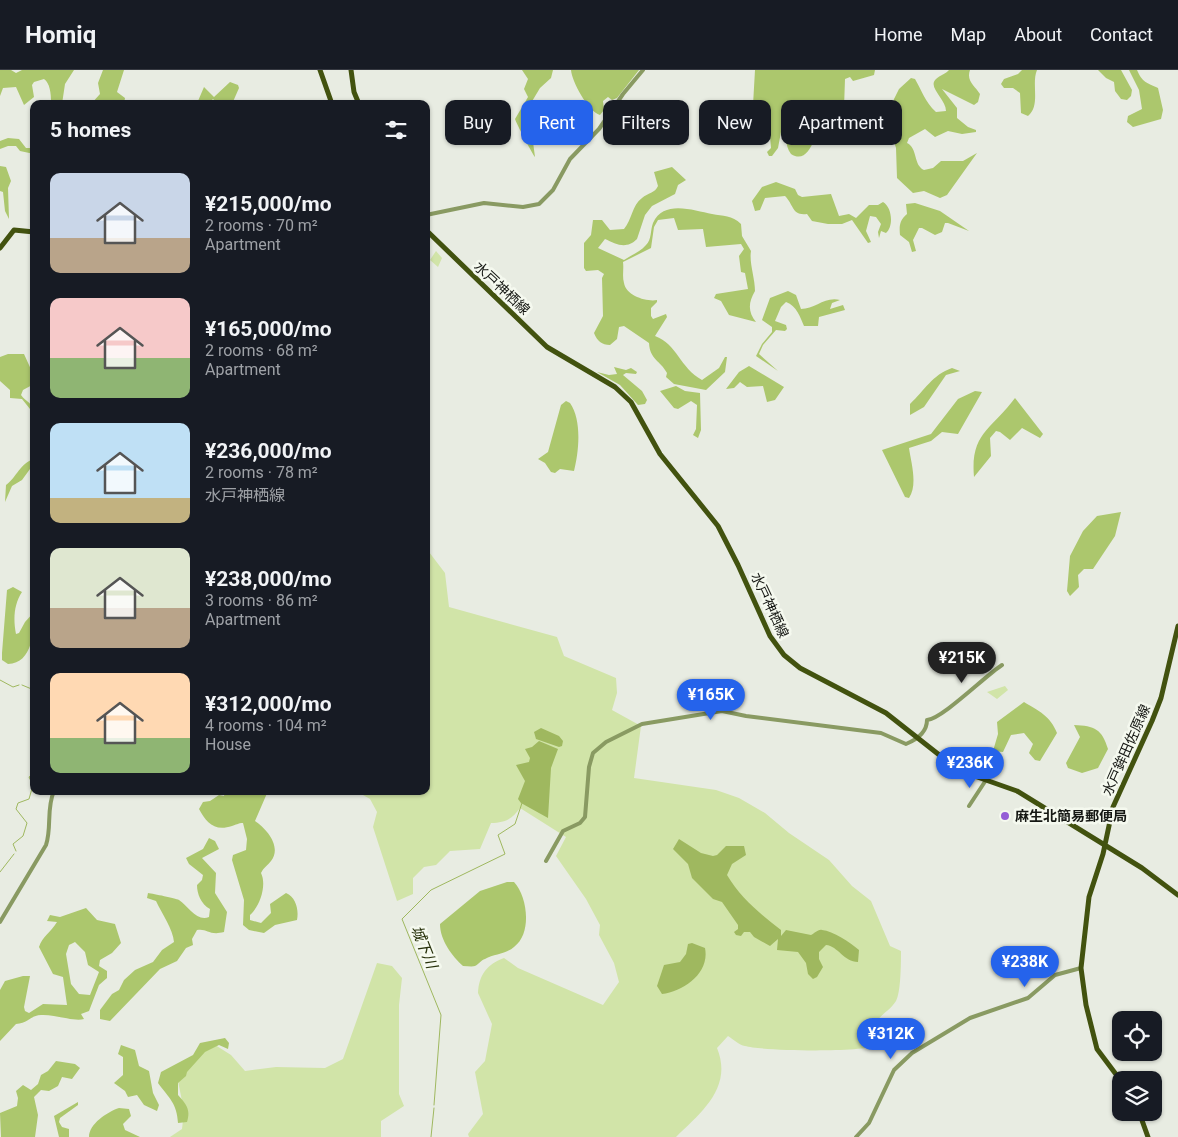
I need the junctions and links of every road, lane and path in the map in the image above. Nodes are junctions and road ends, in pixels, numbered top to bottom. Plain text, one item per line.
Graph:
1 (320, 70) edge
2 (351, 70) edge
3 (643, 70) edge
4 (331, 100) edge
5 (357, 100) edge
6 (430, 214) edge
7 (30, 232) edge
8 (430, 234) edge
9 (0, 248) edge
10 (1178, 626) edge
11 (1002, 665) dead end
12 (916, 738) junction
13 (986, 780) junction
14 (52, 795) edge
15 (969, 806) dead end
16 (1105, 845) junction
17 (546, 861) dead end
18 (1178, 895) edge
19 (0, 922) edge
20 (1081, 968) junction
21 (1113, 1071) edge
22 (1142, 1121) edge
23 (856, 1137) edge
24 (1148, 1137) edge

1 - 4 main road
2 - 5 main road
3 - 6 street
7 - 9 main road
8 - 12 main road, 水戸神栖線
10 - 16 main road, 水戸鉾田佐原線
11 - 12 street
12 - 13 main road, 水戸神栖線
12 - 17 street
13 - 15 street
13 - 16 main road, 水戸神栖線
14 - 19 street
16 - 18 main road, 水戸神栖線
16 - 20 main road, 水戸鉾田佐原線
20 - 21 main road, 水戸鉾田佐原線
20 - 23 street
22 - 24 main road

